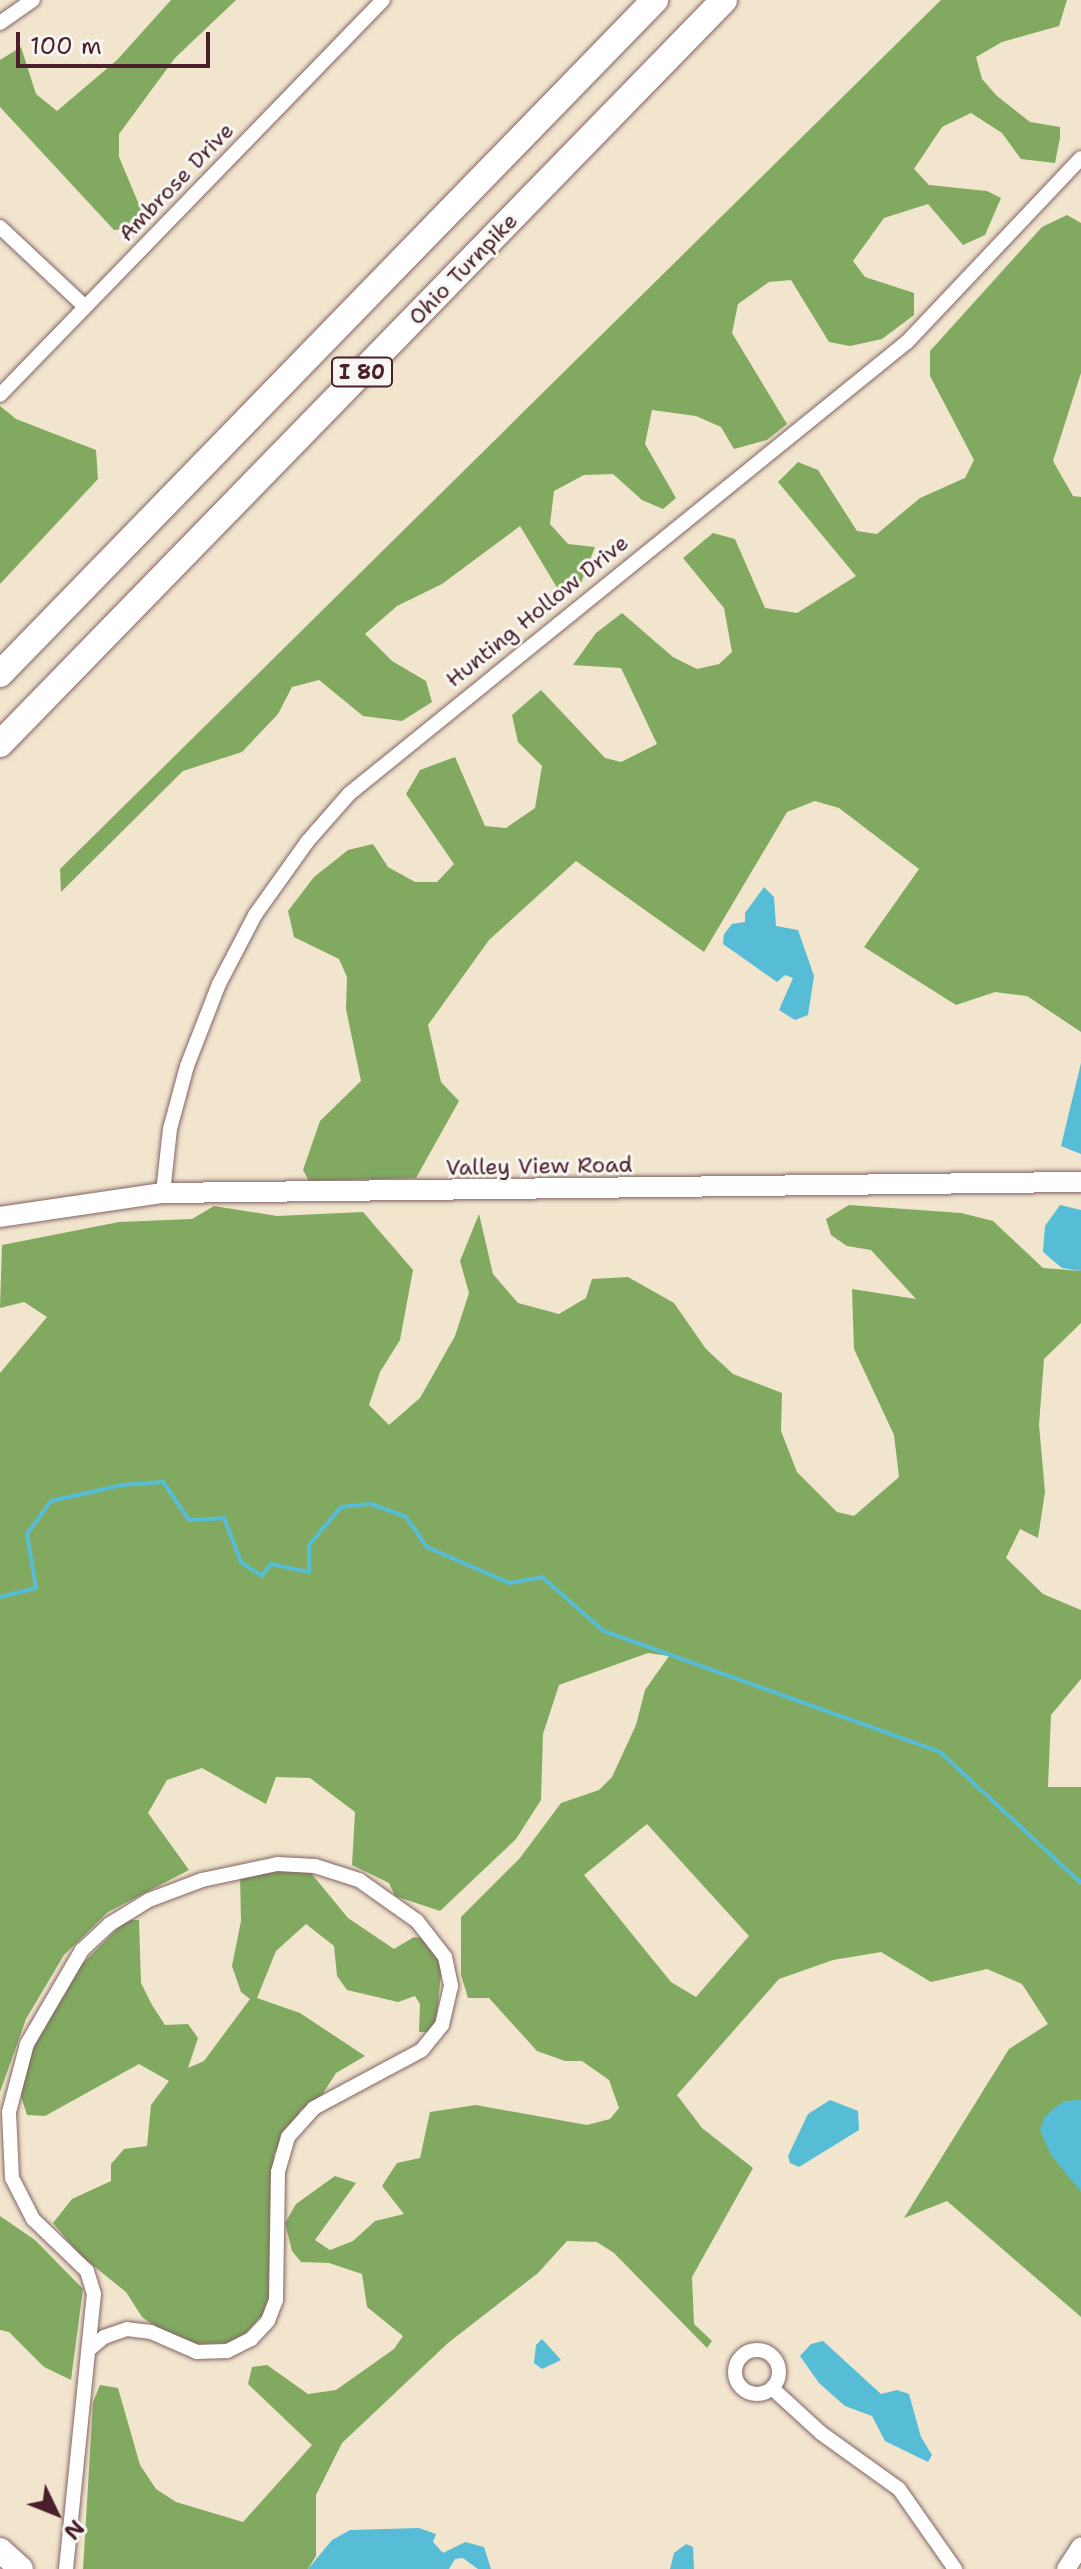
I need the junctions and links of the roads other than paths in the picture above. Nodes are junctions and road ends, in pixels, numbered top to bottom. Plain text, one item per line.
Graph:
1 (33, 0) edge
2 (383, 0) edge
3 (655, 0) edge
4 (724, 0) edge
5 (0, 23) edge
6 (1078, 168) edge
7 (0, 227) edge
8 (84, 306) junction
9 (0, 395) edge
10 (0, 674) edge
11 (0, 744) edge
12 (1081, 1182) edge
13 (163, 1193) junction
14 (0, 1217) edge
15 (91, 2348) junction
16 (773, 2389) dead end
17 (1081, 2546) edge
18 (0, 2550) edge
19 (21, 2569) edge
20 (66, 2569) edge
21 (955, 2569) edge
22 (1066, 2569) edge

1 - 5 street
2 - 8 street, Ambrose Drive
3 - 10 highway, I 80
4 - 11 highway, Ohio Turnpike / I 80
6 - 13 street, Hunting Hollow Drive
7 - 8 street
8 - 9 street, Ambrose Drive
12 - 13 main road, Valley View Road
13 - 14 main road, Valley View Road
15 - 15 street
15 - 20 street
16 - 21 street
17 - 22 street
18 - 19 main road

